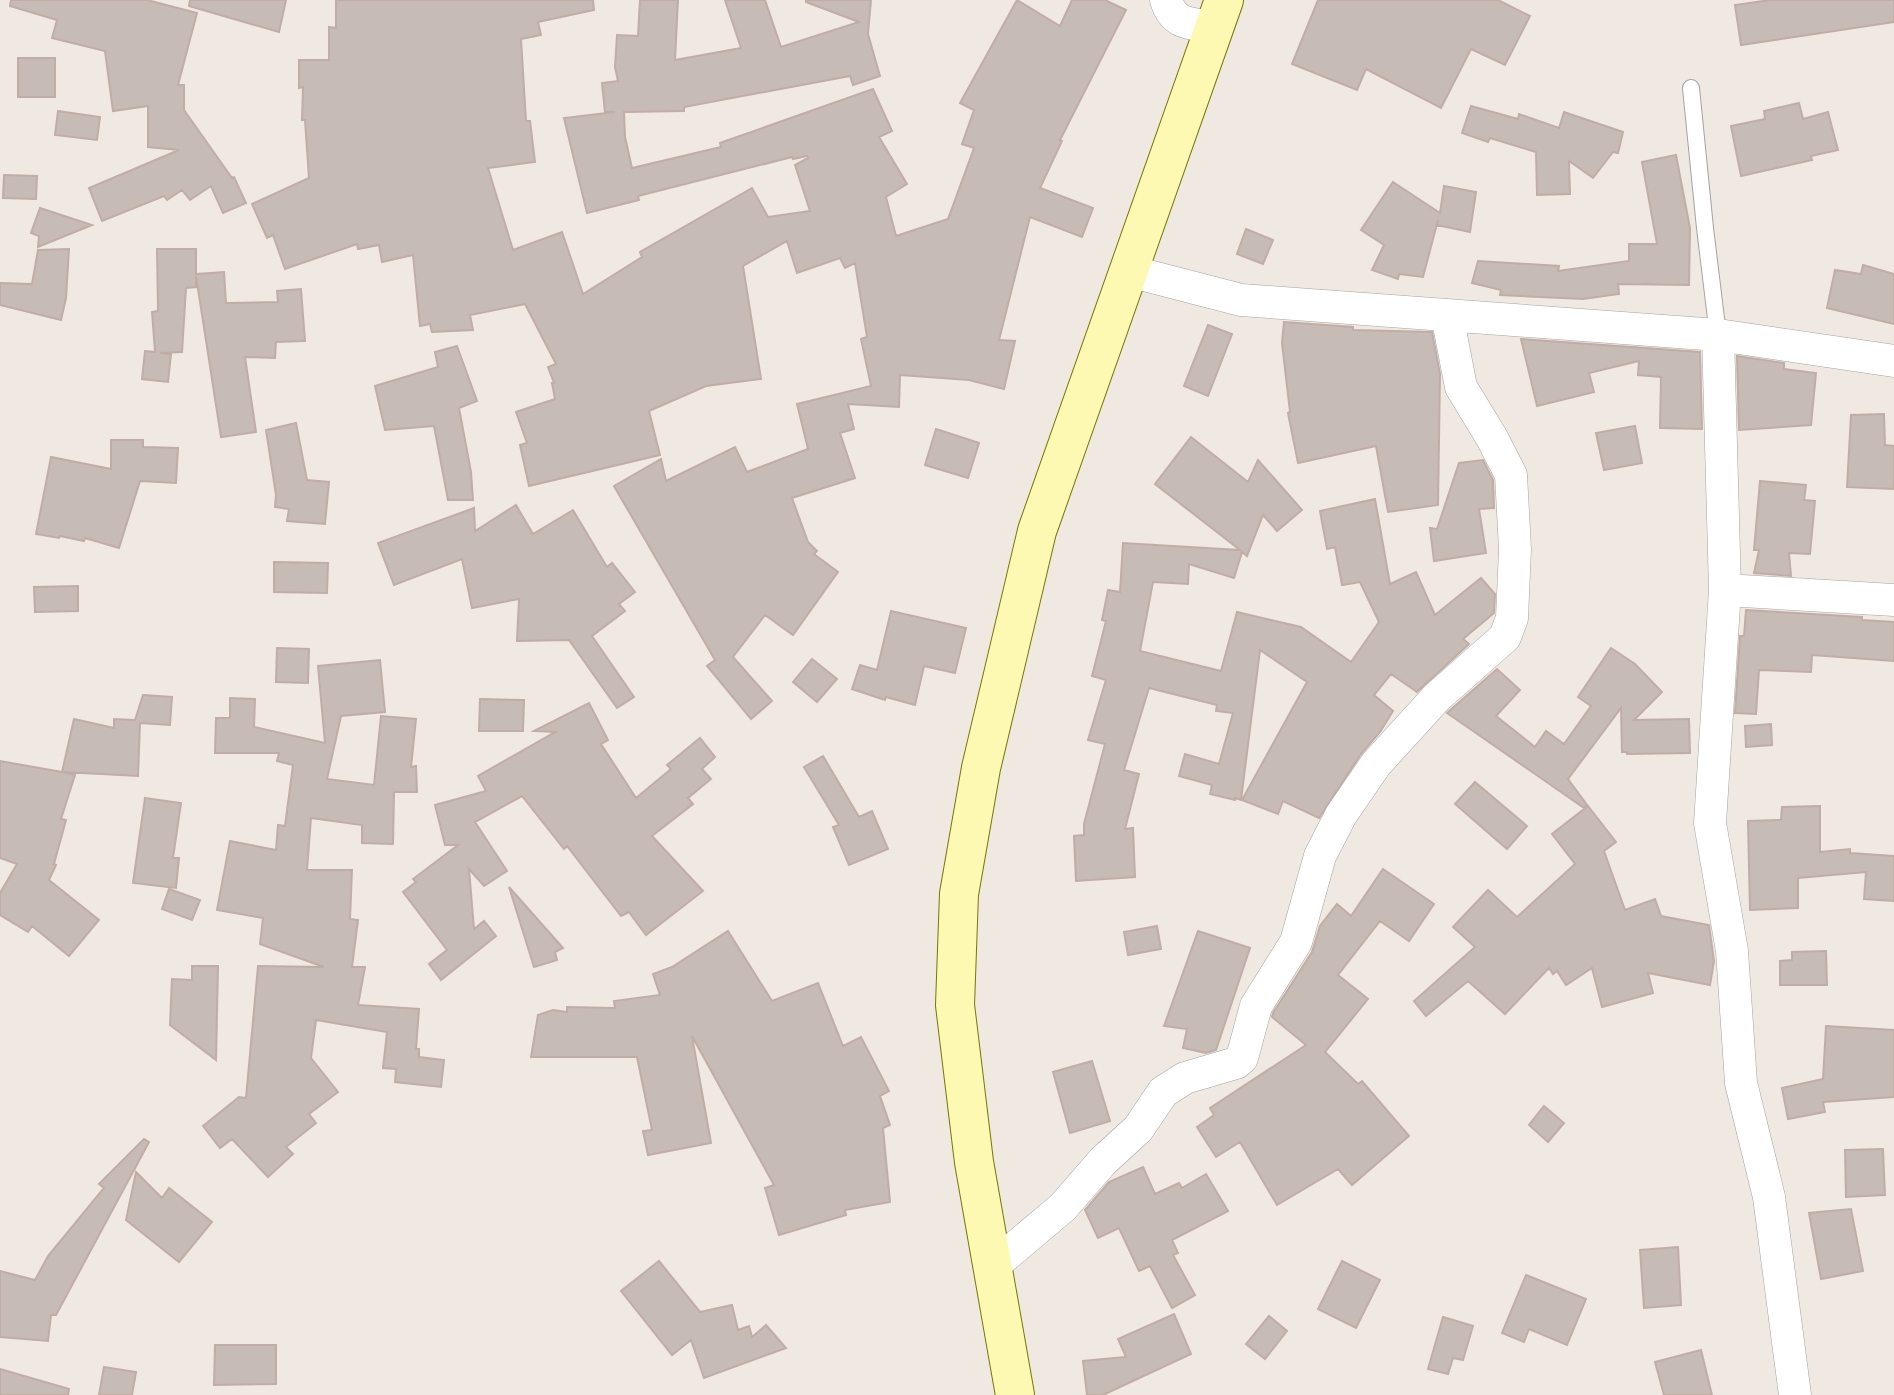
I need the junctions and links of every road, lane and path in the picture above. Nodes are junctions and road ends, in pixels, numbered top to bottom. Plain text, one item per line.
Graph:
1 (1166, 0) edge
2 (1219, 14) edge
3 (1691, 88) dead end
4 (1129, 271) junction
5 (1447, 315) junction
6 (1718, 335) junction
7 (1894, 361) edge
8 (1725, 590) junction
9 (1894, 600) edge
10 (992, 1267) junction
11 (1015, 1395) edge
12 (1795, 1395) edge

1 - 2 street
2 - 4 main road
3 - 6 lane
4 - 5 street
4 - 10 main road
5 - 6 street
5 - 10 street
6 - 7 street
6 - 8 street
8 - 9 street
8 - 12 street
10 - 11 main road

